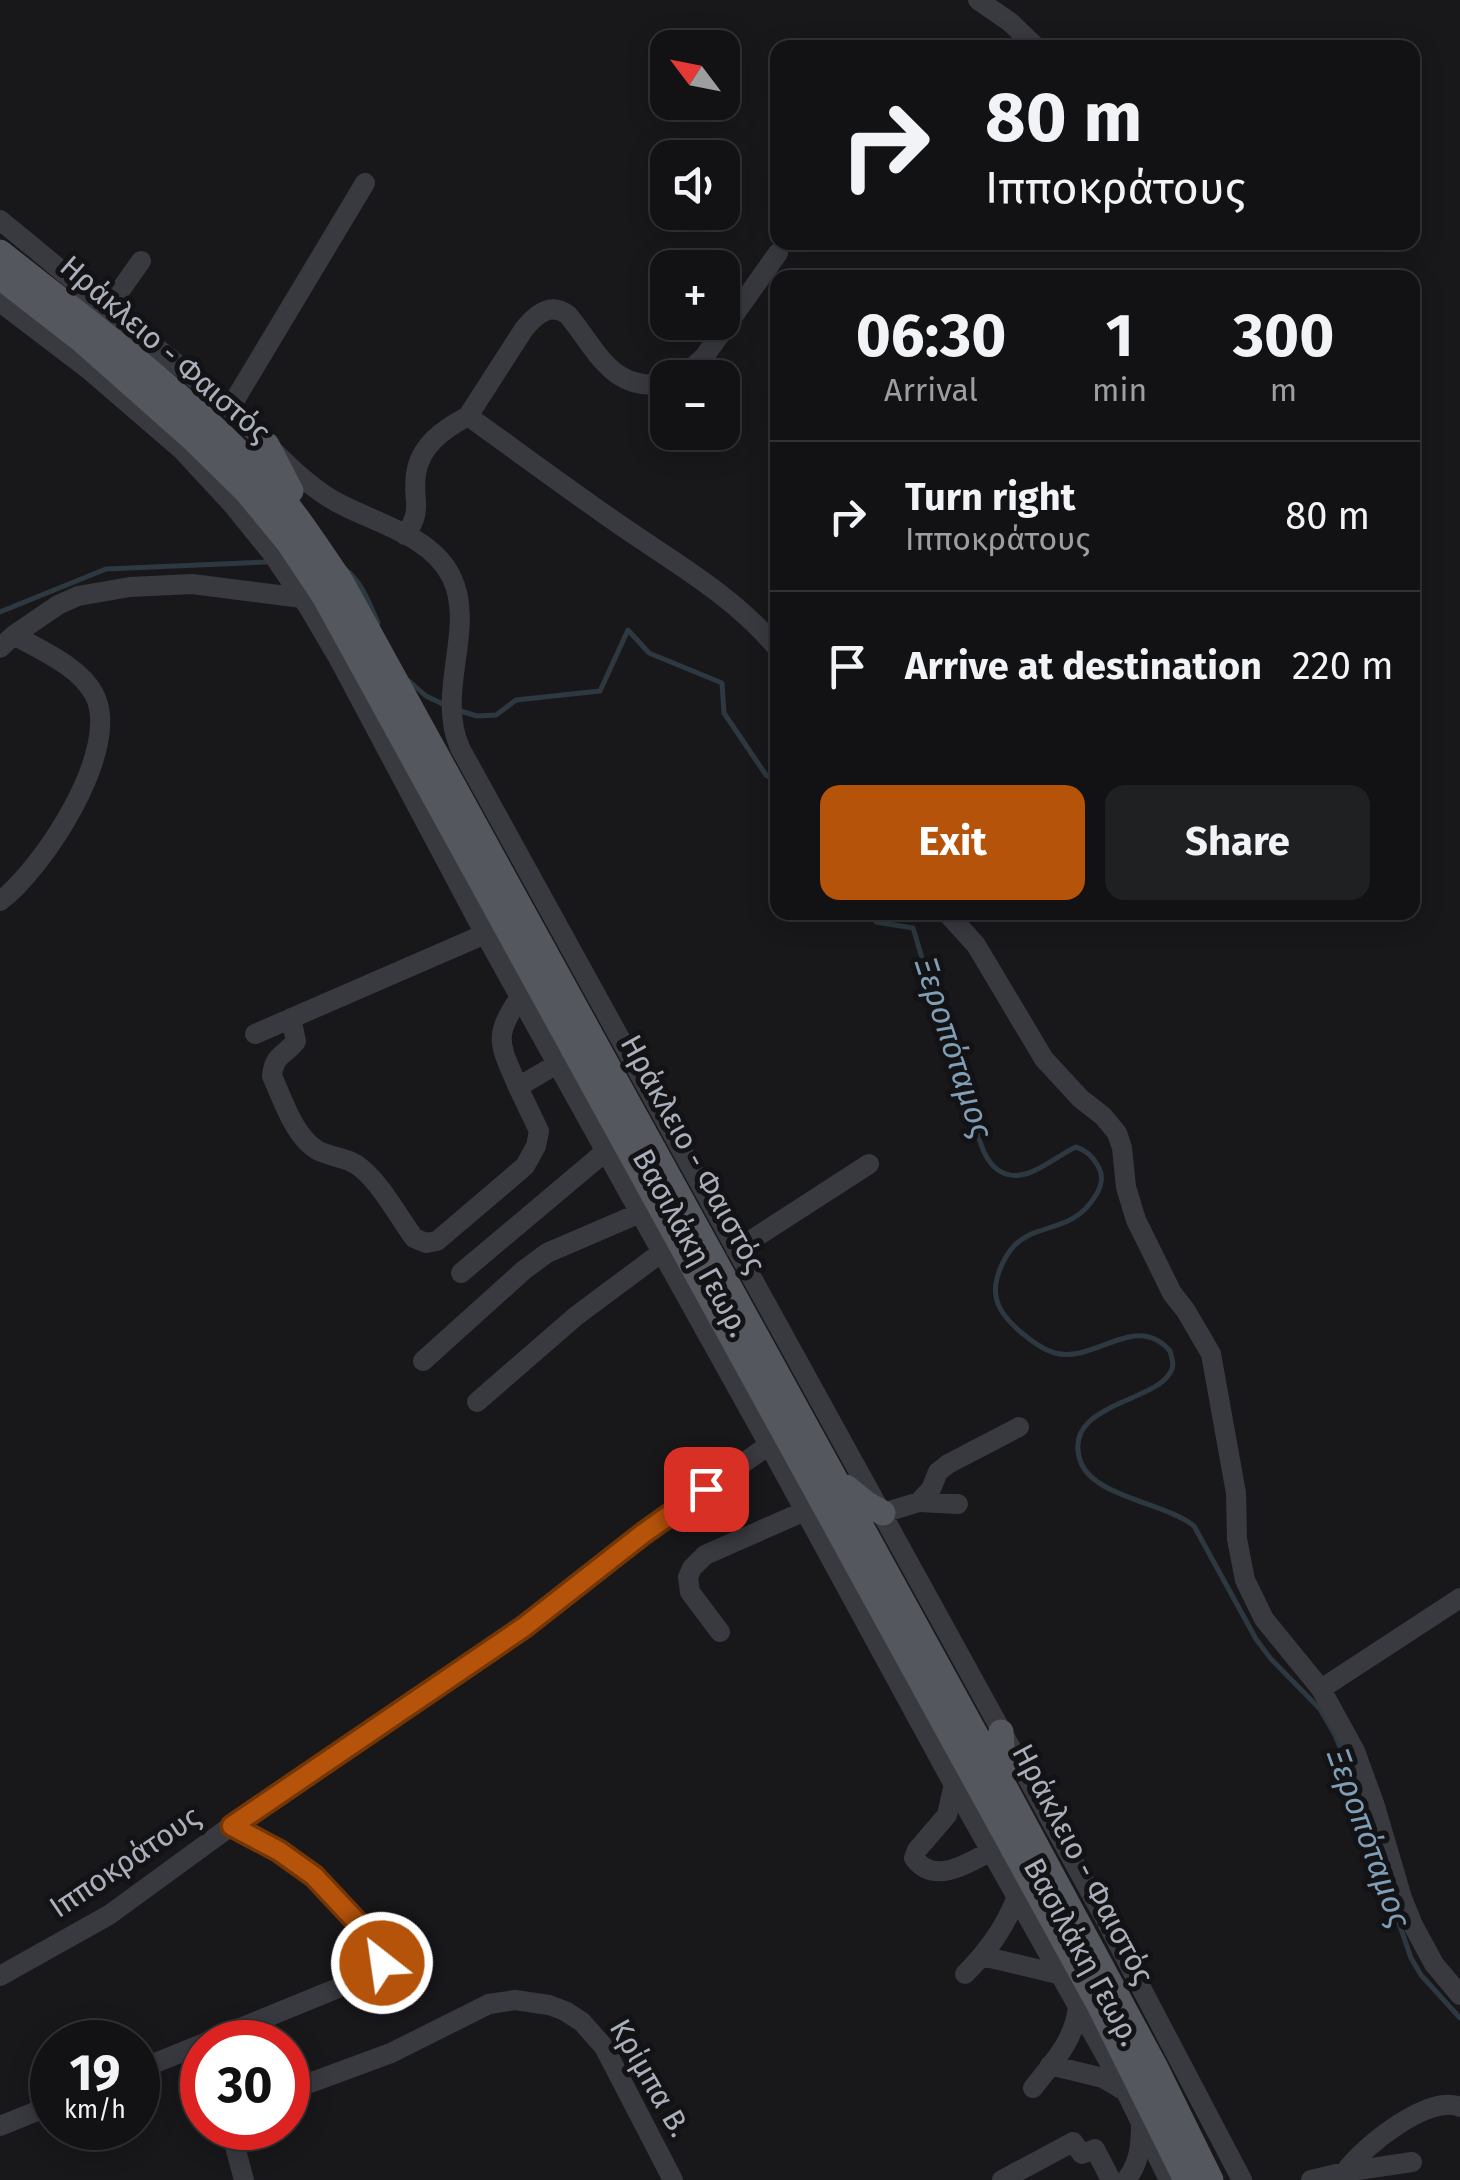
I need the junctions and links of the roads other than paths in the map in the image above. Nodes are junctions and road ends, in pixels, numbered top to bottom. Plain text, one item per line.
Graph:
1 (978, 0) edge
2 (1028, 40) edge
3 (365, 184) dead end
4 (0, 220) edge
5 (0, 252) edge
6 (778, 253) dead end
7 (141, 261) dead end
8 (0, 277) edge
9 (0, 302) edge
10 (28, 323) junction
11 (91, 323) junction
12 (701, 360) edge
13 (94, 374) junction
14 (650, 384) edge
15 (230, 408) junction
16 (468, 416) junction
17 (267, 445) junction
18 (405, 535) junction
19 (342, 583) junction
20 (302, 598) junction
21 (770, 640) edge
22 (7, 642) edge
23 (477, 876) junction
24 (0, 901) edge
25 (953, 920) edge
26 (485, 934) junction
27 (520, 997) junction
28 (292, 1018) junction
29 (255, 1034) dead end
30 (556, 1064) junction
31 (518, 1086) junction
32 (606, 1151) junction
33 (869, 1164) dead end
34 (640, 1212) junction
35 (736, 1250) junction
36 (662, 1252) junction
37 (460, 1273) dead end
38 (423, 1362) dead end
39 (477, 1402) dead end
40 (1018, 1428) dead end
41 (769, 1445) junction
42 (836, 1479) junction
43 (919, 1502) junction
44 (958, 1504) dead end
45 (805, 1511) junction
46 (883, 1513) junction
47 (1460, 1598) edge
48 (720, 1632) dead end
49 (1321, 1689) junction
50 (1001, 1732) junction
51 (954, 1784) junction
52 (1007, 1791) junction
53 (232, 1826) junction
54 (991, 1851) junction
55 (1017, 1897) junction
56 (982, 1956) junction
57 (965, 1974) dead end
58 (1062, 1975) junction
59 (0, 1976) edge
60 (1460, 1996) edge
61 (1078, 2004) junction
62 (260, 2020) edge
63 (1050, 2066) junction
64 (310, 2083) edge
65 (1033, 2088) dead end
66 (1126, 2092) junction
67 (1460, 2108) edge
68 (30, 2114) edge
69 (1141, 2121) junction
70 (0, 2126) edge
71 (235, 2150) edge
72 (1412, 2162) dead end
73 (1345, 2172) junction
74 (244, 2180) edge
75 (673, 2180) edge
76 (1002, 2180) edge
77 (1111, 2180) edge
78 (1126, 2180) edge
79 (1169, 2180) edge
80 (1186, 2180) edge
81 (1211, 2180) edge
82 (1242, 2180) edge
83 (1311, 2180) edge

1 - 2 street
3 - 15 street
4 - 11 street
5 - 11 main road, Ηράκλειο - Φαιστός
6 - 12 street
7 - 11 street
8 - 11 main road, Ηράκλειο - Φαιστός
9 - 10 street, Βασιλάκη Γεωρ.
10 - 11 street
10 - 13 street, Βασιλάκη Γεωρ.
11 - 13 street
11 - 15 street, Βασιλάκη Γεωρ.
11 - 19 main road, Ηράκλειο - Φαιστός
11 - 23 main road, Ηράκλειο - Φαιστός
13 - 20 street, Βασιλάκη Γεωρ.
14 - 16 street
15 - 17 street, Βασιλάκη Γεωρ.
16 - 18 street
16 - 21 street
17 - 18 street, Βασιλάκη Γεωρ.
17 - 19 main road
18 - 35 street, Βασιλάκη Γεωρ.
19 - 42 main road, Ηράκλειο - Φαιστός
20 - 22 street
20 - 26 street, Βασιλάκη Γεωρ.
22 - 24 street
23 - 26 main road
23 - 80 main road, Ηράκλειο - Φαιστός
25 - 49 street
26 - 27 street, Βασιλάκη Γεωρ.
26 - 28 street
27 - 30 street, Βασιλάκη Γεωρ.
27 - 31 street
28 - 29 street
28 - 31 street
30 - 31 street
30 - 32 street, Βασιλάκη Γεωρ.
32 - 34 street, Βασιλάκη Γεωρ.
32 - 37 street
33 - 35 street
34 - 36 street, Βασιλάκη Γεωρ.
34 - 38 street
35 - 46 street, Βασιλάκη Γεωρ.
36 - 39 street
36 - 41 street, Βασιλάκη Γεωρ.
40 - 43 street
41 - 45 street, Βασιλάκη Γεωρ.
41 - 53 street, Ιπποκράτους
42 - 46 main road
42 - 52 main road, Ηράκλειο - Φαιστός
43 - 44 street
43 - 46 street
45 - 48 street
45 - 51 street, Βασιλάκη Γεωρ.
46 - 50 street, Βασιλάκη Γεωρ.
47 - 49 street
49 - 60 street
50 - 52 main road
50 - 82 street, Βασιλάκη Γεωρ.
51 - 54 street, Βασιλάκη Γεωρ.
51 - 54 street
52 - 81 main road, Ηράκλειο - Φαιστός
53 - 59 street, Ιπποκράτους
53 - 62 street
54 - 55 street, Βασιλάκη Γεωρ.
55 - 56 street
55 - 58 street, Βασιλάκη Γεωρ.
56 - 57 street
56 - 58 street
58 - 61 street, Βασιλάκη Γεωρ.
61 - 63 street
61 - 66 street, Βασιλάκη Γεωρ.
63 - 65 street
63 - 66 street
64 - 75 street, Κρίμπα Β.
66 - 69 street, Βασιλάκη Γεωρ.
67 - 73 street
68 - 70 street
69 - 78 street
69 - 79 street, Βασιλάκη Γεωρ.
71 - 74 street
72 - 73 street
73 - 83 street
76 - 77 street

